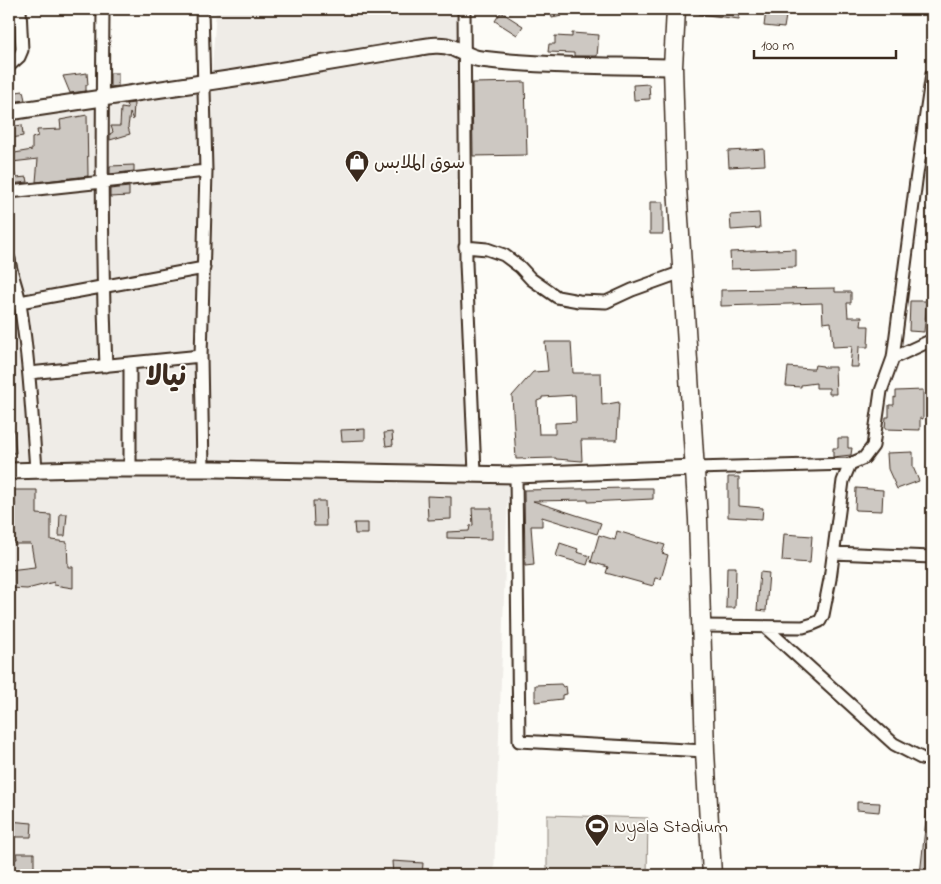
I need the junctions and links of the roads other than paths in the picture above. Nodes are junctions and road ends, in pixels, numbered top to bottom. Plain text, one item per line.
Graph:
1 (20, 9) edge
2 (104, 9) edge
3 (202, 9) edge
4 (464, 9) edge
5 (676, 9) edge
6 (463, 54) junction
7 (9, 66) edge
8 (674, 67) junction
9 (932, 74) edge
10 (203, 83) junction
11 (102, 98) junction
12 (9, 112) edge
13 (206, 171) junction
14 (102, 182) junction
15 (9, 192) edge
16 (465, 247) junction
17 (9, 259) edge
18 (204, 268) junction
19 (682, 272) junction
20 (103, 287) junction
21 (14, 303) edge
22 (932, 340) edge
23 (201, 356) junction
24 (893, 358) junction
25 (130, 363) junction
26 (106, 366) junction
27 (29, 373) junction
28 (850, 464) junction
29 (696, 468) junction
30 (130, 469) junction
31 (203, 469) junction
32 (36, 470) junction
33 (9, 471) edge
34 (475, 473) junction
35 (516, 475) junction
36 (833, 553) junction
37 (932, 557) edge
38 (702, 626) junction
39 (765, 626) junction
40 (705, 751) junction
41 (932, 761) edge
42 (712, 875) edge

1 - 7 street
2 - 11 street
3 - 10 street
4 - 6 street
5 - 8 main road
6 - 8 main road
6 - 10 main road
6 - 16 street
8 - 19 main road
9 - 24 street
10 - 11 main road
10 - 13 street
11 - 12 main road
11 - 14 street
13 - 14 street
13 - 18 street
14 - 15 street
14 - 20 street
16 - 19 street
16 - 34 street
17 - 21 street
18 - 20 street
18 - 23 street
19 - 29 main road
20 - 21 street
20 - 26 street
21 - 27 street
22 - 24 street
23 - 25 street
23 - 31 street
24 - 28 street
25 - 26 street
25 - 30 street
26 - 27 street
27 - 32 street
28 - 29 street
28 - 36 street
29 - 35 main road
29 - 38 main road
30 - 31 main road
30 - 32 main road
31 - 34 main road
32 - 33 main road
34 - 35 main road
35 - 40 street
36 - 37 street
36 - 39 street
38 - 39 street
38 - 40 main road
39 - 41 street
40 - 42 main road

